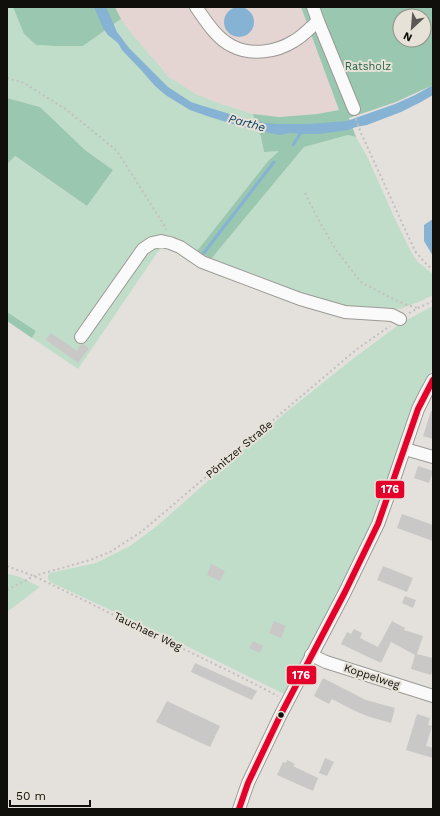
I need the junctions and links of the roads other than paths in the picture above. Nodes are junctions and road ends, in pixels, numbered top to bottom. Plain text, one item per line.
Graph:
1 (196, 7) edge
2 (313, 7) edge
3 (318, 21) junction
4 (354, 109) road end
5 (400, 319) road end
6 (82, 337) dead end
7 (433, 380) edge
8 (405, 449) junction
9 (433, 457) edge
10 (311, 655) junction
11 (433, 696) edge
12 (239, 809) edge

1 - 3 street
2 - 3 street
3 - 4 street
5 - 6 street
7 - 8 street
8 - 9 street
8 - 10 street
10 - 11 street, Koppelweg
10 - 12 street

